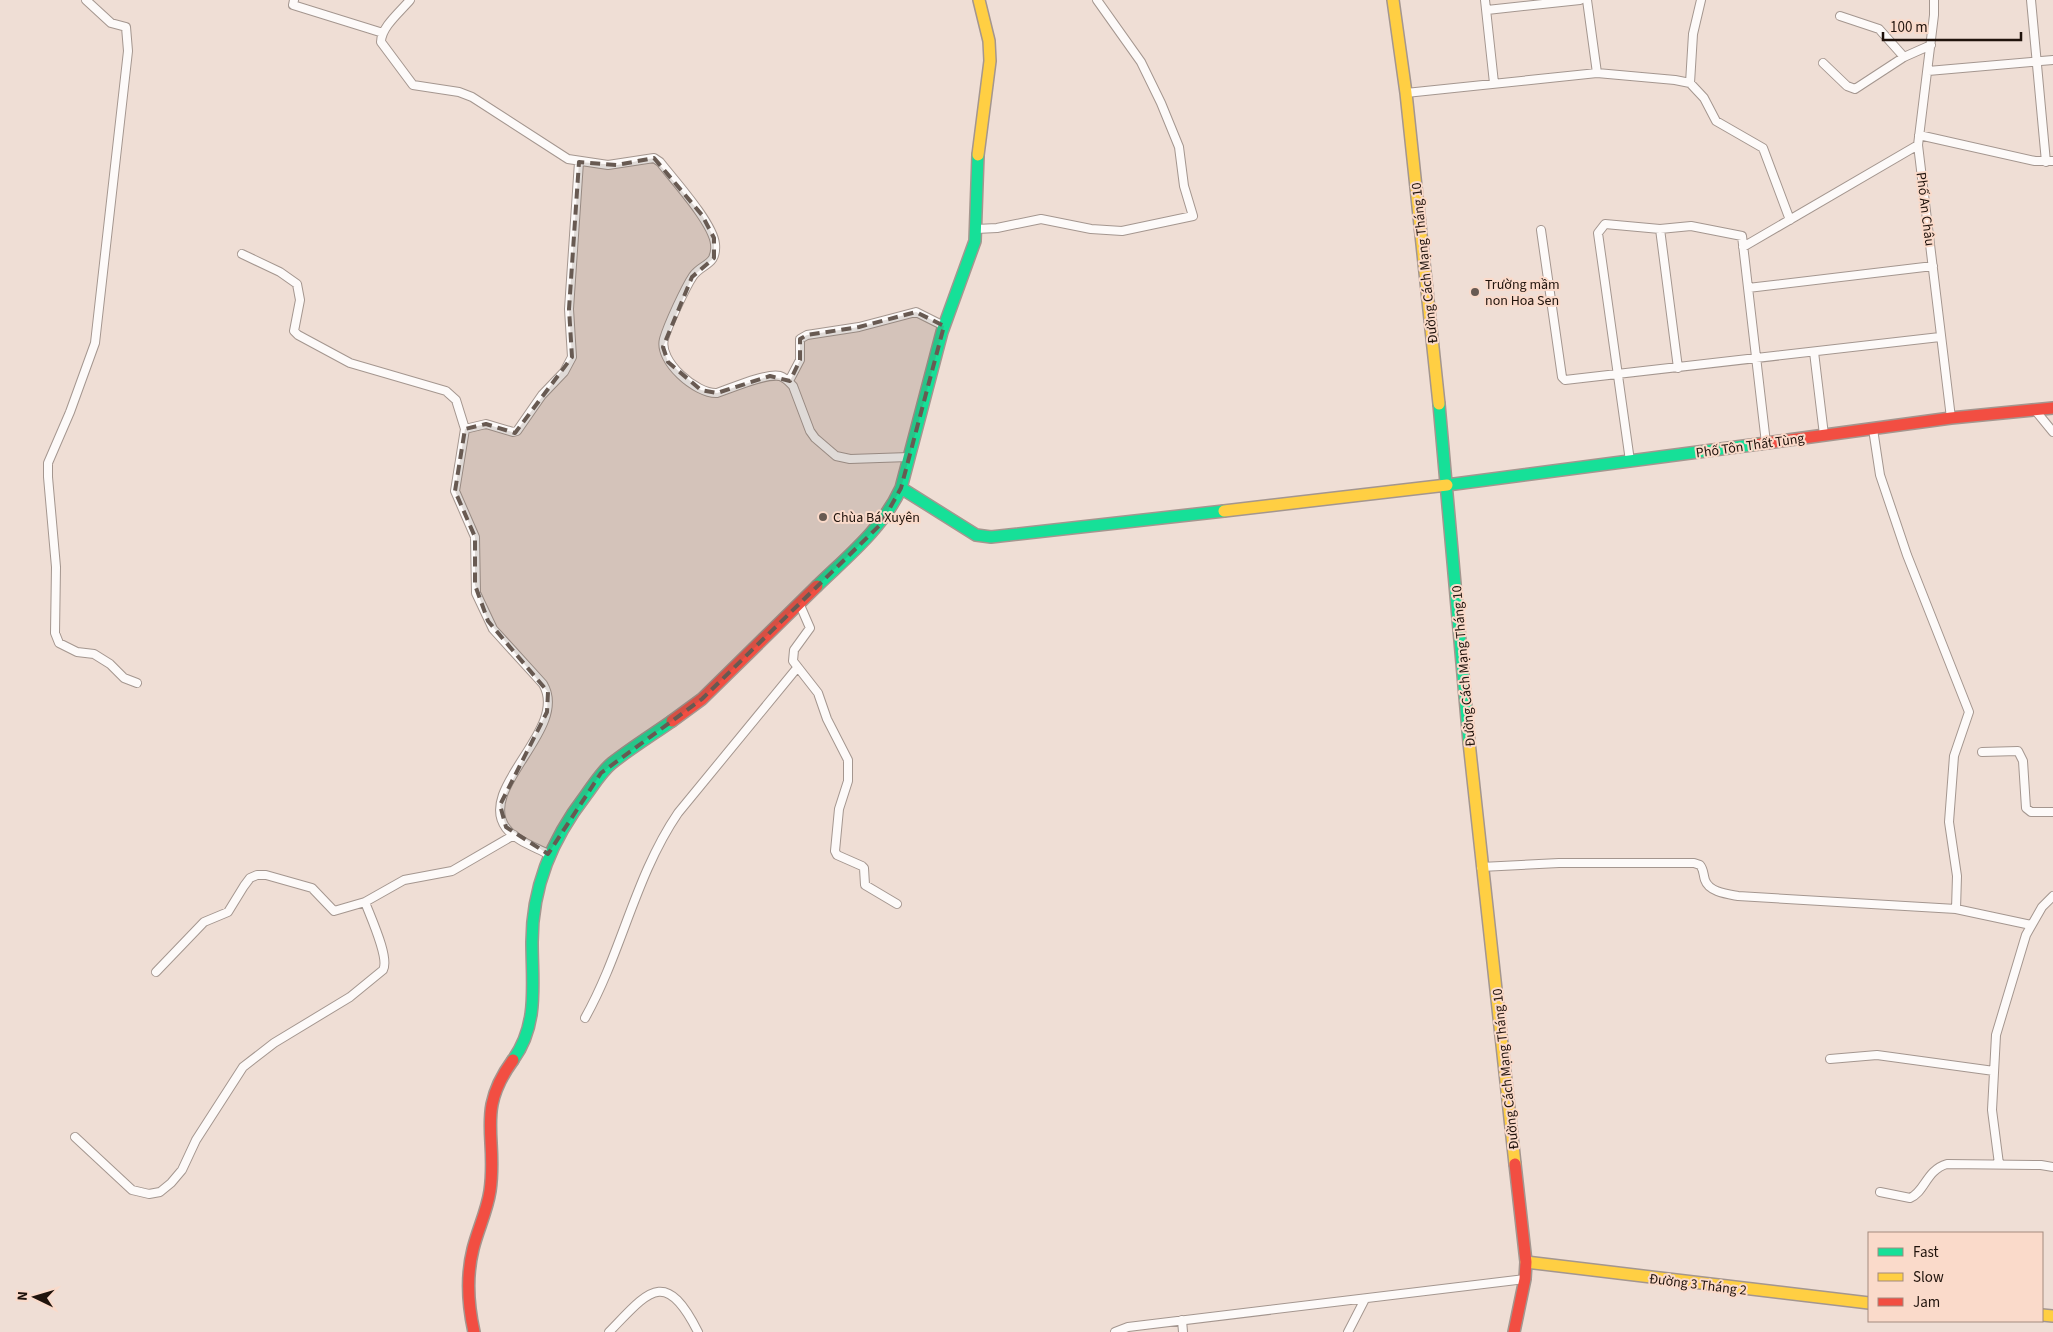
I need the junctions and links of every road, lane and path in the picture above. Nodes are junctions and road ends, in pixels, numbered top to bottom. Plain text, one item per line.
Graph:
1 (86, 0) edge
2 (294, 0) edge
3 (410, 0) edge
4 (979, 0) edge
5 (1097, 0) edge
6 (1394, 0) edge
7 (1485, 0) edge
8 (1580, 0) edge
9 (1587, 0) edge
10 (1701, 0) edge
11 (1934, 0) edge
12 (2031, 0) edge
13 (1486, 10) junction
14 (1840, 16) dead end
15 (383, 33) junction
16 (1931, 45) junction
17 (1904, 57) junction
18 (2053, 60) edge
19 (2037, 61) junction
20 (1823, 63) dead end
21 (1928, 71) junction
22 (1597, 73) junction
23 (1494, 83) junction
24 (1690, 83) junction
25 (1406, 93) junction
26 (1919, 134) junction
27 (1918, 145) junction
28 (579, 162) junction
29 (2049, 162) edge
30 (1790, 220) junction
31 (976, 229) junction
32 (1660, 229) junction
33 (1541, 230) dead end
34 (1743, 247) junction
35 (242, 254) dead end
36 (1933, 266) junction
37 (1748, 288) junction
38 (944, 326) junction
39 (1940, 337) junction
40 (1814, 352) junction
41 (1757, 359) junction
42 (1678, 368) junction
43 (1619, 375) junction
44 (788, 381) junction
45 (2053, 408) edge
46 (2035, 410) junction
47 (1951, 418) junction
48 (465, 429) junction
49 (1873, 429) junction
50 (2053, 432) edge
51 (1824, 435) junction
52 (1766, 443) junction
53 (909, 457) junction
54 (1630, 461) junction
55 (1448, 485) junction
56 (901, 488) junction
57 (800, 605) junction
58 (797, 668) junction
59 (137, 683) dead end
60 (1982, 752) dead end
61 (2053, 812) edge
62 (514, 835) junction
63 (548, 854) junction
64 (1481, 867) junction
65 (2053, 896) edge
66 (364, 902) junction
67 (897, 904) dead end
68 (1956, 909) junction
69 (2031, 925) junction
70 (156, 972) dead end
71 (585, 1018) dead end
72 (1830, 1059) dead end
73 (1994, 1071) junction
74 (74, 1137) dead end
75 (1999, 1164) junction
76 (2053, 1168) edge
77 (1880, 1192) dead end
78 (1526, 1262) junction
79 (1525, 1279) junction
80 (1365, 1299) junction
81 (1868, 1303) edge
82 (1182, 1320) junction
83 (474, 1332) edge
84 (609, 1332) edge
85 (698, 1332) edge
86 (1115, 1332) edge
87 (1183, 1332) edge
88 (1348, 1332) edge
89 (1514, 1332) edge

1 - 59 street
2 - 15 street
3 - 15 street
4 - 31 street
5 - 31 street
6 - 25 street, Đường Cách Mạng Tháng 10
7 - 13 street
8 - 13 street
9 - 22 street
10 - 24 street
11 - 16 street, Phố An Châu
12 - 19 street
13 - 23 street
14 - 17 street
15 - 28 street
16 - 17 street
16 - 21 street, Phố An Châu
17 - 20 street
18 - 19 street
19 - 21 street
19 - 29 street
21 - 26 street, Phố An Châu
22 - 23 street
22 - 24 street
23 - 25 street
24 - 30 street
25 - 55 street, Đường Cách Mạng Tháng 10
26 - 27 street, Phố An Châu
26 - 29 street
27 - 30 street
27 - 36 street, Phố An Châu
28 - 44 street
28 - 48 street
30 - 34 street
31 - 38 street
32 - 34 street
32 - 42 street
32 - 43 street
33 - 43 street
34 - 37 street
35 - 48 street
36 - 37 street
36 - 39 street, Phố An Châu
37 - 41 street
38 - 44 street
38 - 53 street
39 - 40 street
39 - 47 street, Phố An Châu
40 - 41 street
40 - 51 street
41 - 42 street
41 - 52 street
42 - 43 street
43 - 54 street
44 - 53 street
45 - 46 street, Phố Tôn Thất Tùng
46 - 47 street, Phố Tôn Thất Tùng
46 - 50 street
47 - 49 street, Phố Tôn Thất Tùng
48 - 62 street
49 - 51 street, Phố Tôn Thất Tùng
49 - 68 street
51 - 52 street, Phố Tôn Thất Tùng
52 - 54 street, Phố Tôn Thất Tùng
53 - 56 street
54 - 55 street, Phố Tôn Thất Tùng
55 - 56 street, Phố Tôn Thất Tùng
55 - 64 street, Đường Cách Mạng Tháng 10
56 - 57 street
57 - 58 street
57 - 63 street
58 - 67 street
58 - 71 street
60 - 61 street
62 - 63 street
62 - 66 street
63 - 83 street
64 - 68 street
64 - 78 street, Đường Cách Mạng Tháng 10
65 - 69 street
66 - 70 street
66 - 74 street
68 - 69 street
69 - 73 street
72 - 73 street
73 - 75 street
75 - 76 street
75 - 77 street
78 - 79 street, Đường Cách Mạng Tháng 10
78 - 81 street, Đường 3 Tháng 2
79 - 80 street
79 - 89 street, Đường Cách Mạng Tháng 10
80 - 82 street
80 - 88 street
82 - 86 street
82 - 87 street
84 - 85 street

